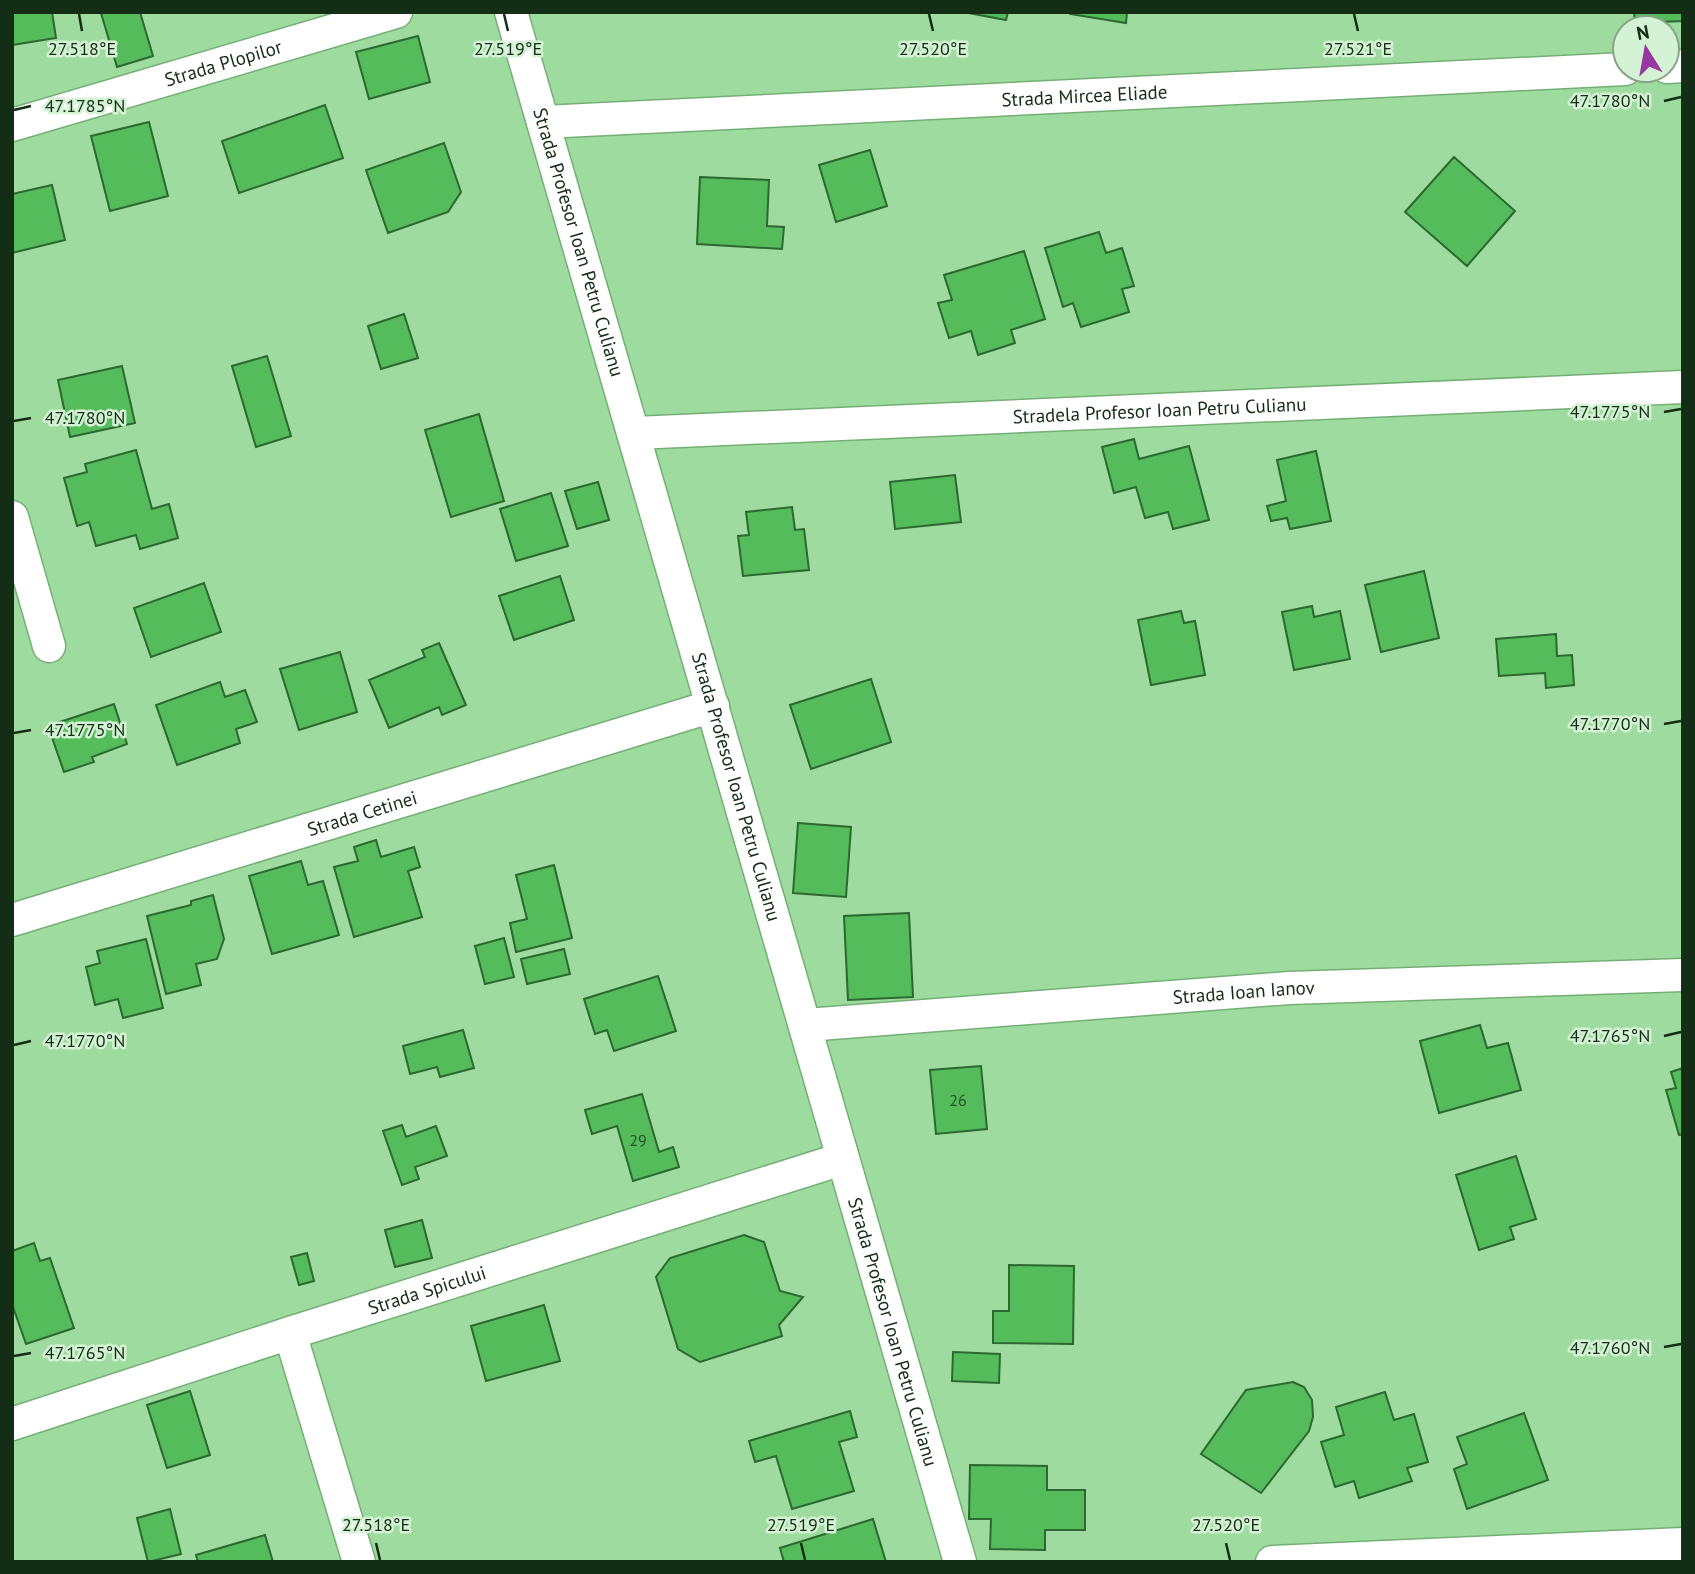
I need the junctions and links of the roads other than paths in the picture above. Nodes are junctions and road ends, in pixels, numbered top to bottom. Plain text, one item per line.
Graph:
1 (396, 12) edge
2 (510, 12) edge
3 (1611, 70) edge
4 (543, 122) junction
5 (12, 125) edge
6 (1683, 387) edge
7 (635, 433) junction
8 (12, 517) edge
9 (49, 646) dead end
10 (713, 706) junction
11 (12, 920) edge
12 (1683, 975) edge
13 (806, 1025) junction
14 (842, 1159) junction
15 (290, 1333) junction
16 (12, 1424) edge
17 (1683, 1544) edge
18 (359, 1562) edge
19 (960, 1562) edge
20 (1272, 1562) edge

1 - 5 street, Strada Plopilor
2 - 4 street, Strada Profesor Ioan Petru Culianu
3 - 4 street, Strada Mircea Eliade
4 - 7 street, Strada Profesor Ioan Petru Culianu
6 - 7 street, Stradela Profesor Ioan Petru Culianu
7 - 10 street, Strada Profesor Ioan Petru Culianu
8 - 9 street
10 - 11 street, Strada Cetinei
10 - 13 street, Strada Profesor Ioan Petru Culianu
12 - 13 street, Strada Ioan Ianov
13 - 14 street, Strada Profesor Ioan Petru Culianu
14 - 15 street, Strada Spicului
14 - 19 street, Strada Profesor Ioan Petru Culianu
15 - 16 street, Strada Spicului
15 - 18 street
17 - 20 street

